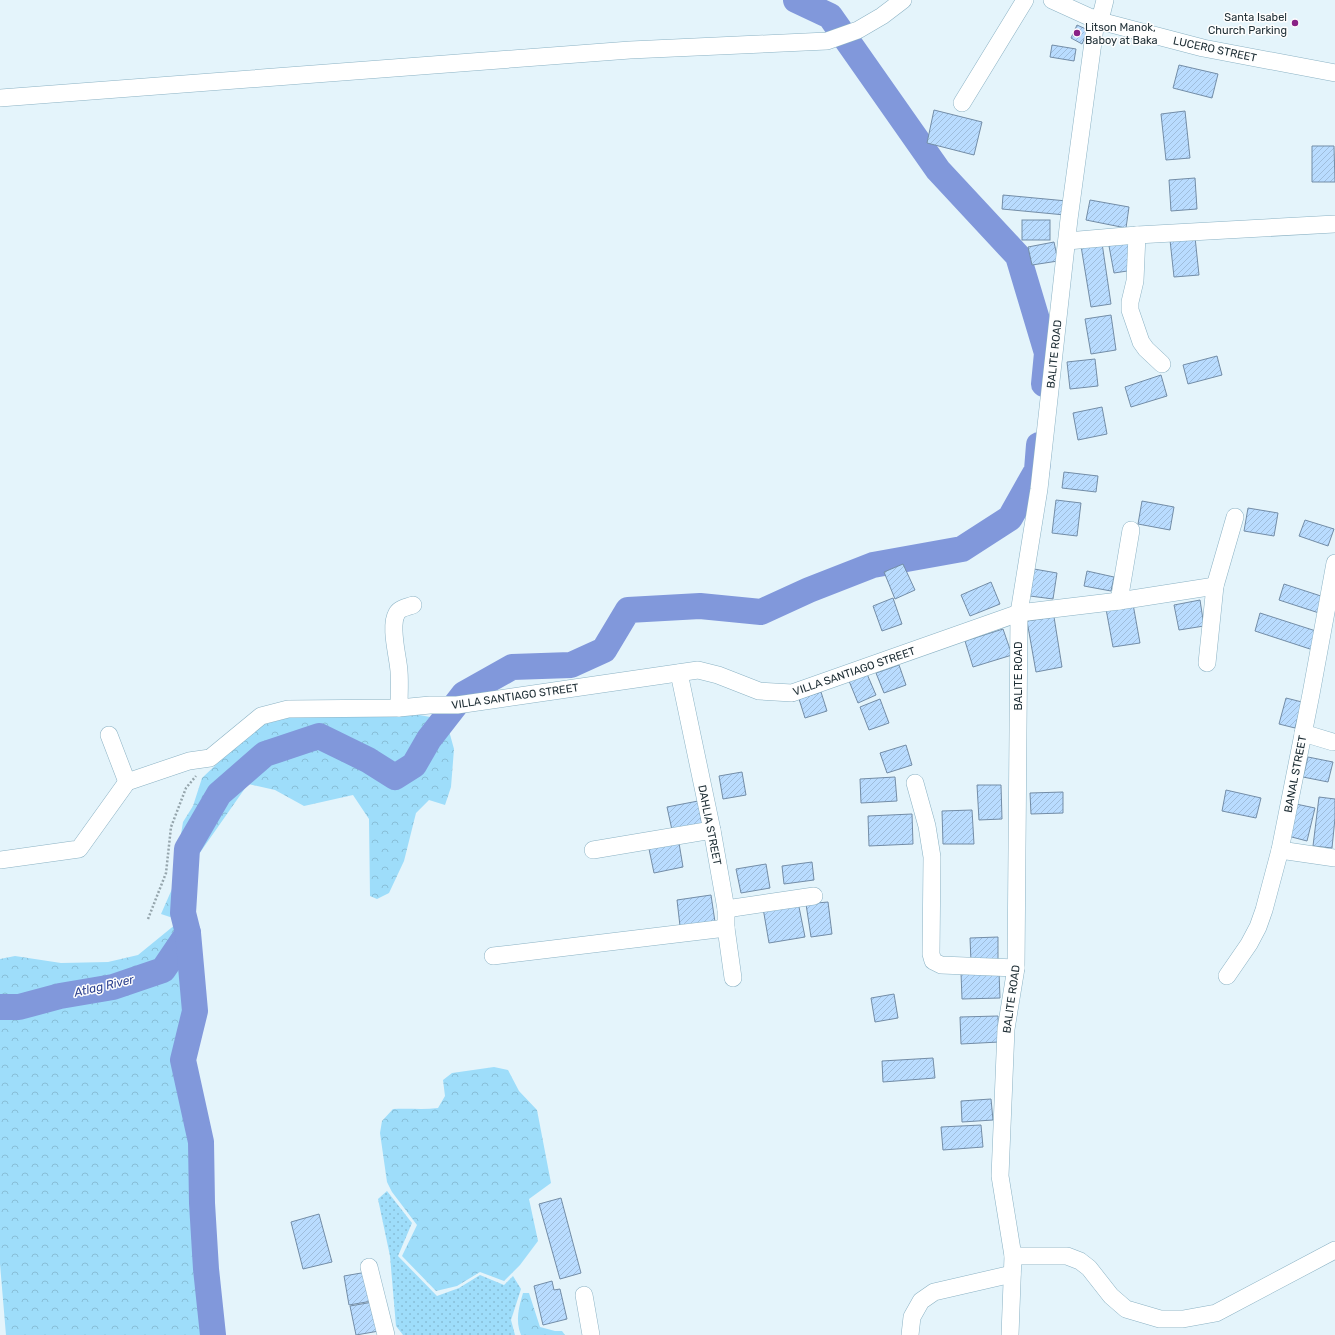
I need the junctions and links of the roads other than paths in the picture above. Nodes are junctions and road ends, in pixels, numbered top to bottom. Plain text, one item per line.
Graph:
1 (903, 0) edge
2 (1025, 0) edge
3 (1052, 0) edge
4 (1106, 0) edge
5 (1096, 20) junction
6 (1335, 73) edge
7 (0, 98) edge
8 (962, 103) dead end
9 (1335, 224) edge
10 (1137, 234) junction
11 (1067, 241) junction
12 (1162, 364) dead end
13 (1235, 517) dead end
14 (1132, 530) dead end
15 (1335, 563) edge
16 (1216, 586) junction
17 (1119, 601) junction
18 (413, 605) dead end
19 (1019, 614) junction
20 (1207, 663) dead end
21 (679, 673) junction
22 (399, 708) junction
23 (1303, 733) junction
24 (109, 735) dead end
25 (1333, 742) dead end
26 (127, 782) junction
27 (915, 783) dead end
28 (712, 830) junction
29 (593, 850) dead end
30 (1280, 850) junction
31 (1335, 858) edge
32 (0, 860) edge
33 (814, 896) dead end
34 (726, 909) junction
35 (726, 928) junction
36 (493, 956) dead end
37 (1016, 968) junction
38 (1227, 976) dead end
39 (733, 978) dead end
40 (1335, 1250) edge
41 (1013, 1256) junction
42 (369, 1267) dead end
43 (1012, 1274) junction
44 (584, 1295) dead end
45 (386, 1335) edge
46 (591, 1335) edge
47 (910, 1335) edge
48 (1010, 1335) edge

1 - 7 street
2 - 8 street
3 - 5 street, LUCERO STREET
4 - 5 street
5 - 6 street, LUCERO STREET
5 - 11 street, BALITE ROAD
9 - 10 street
10 - 11 street
10 - 12 street
11 - 19 street, BALITE ROAD
13 - 16 street
14 - 17 street
15 - 23 street, BANAL STREET
16 - 17 street, VILLA SANTIAGO STREET
16 - 20 street
17 - 19 street, VILLA SANTIAGO STREET
18 - 22 street
19 - 21 street, VILLA SANTIAGO STREET
19 - 37 street, BALITE ROAD
21 - 22 street, VILLA SANTIAGO STREET
21 - 28 street, DAHLIA STREET
22 - 26 street, VILLA SANTIAGO STREET
23 - 25 street
23 - 30 street, BANAL STREET
24 - 26 street
26 - 32 street
27 - 37 street
28 - 29 street
28 - 34 street, DAHLIA STREET
30 - 31 street
30 - 38 street, BANAL STREET
33 - 34 street
34 - 35 street, DAHLIA STREET
35 - 36 street
35 - 39 street, DAHLIA STREET
37 - 41 street, BALITE ROAD
40 - 41 street
41 - 43 street, BALITE ROAD
42 - 45 street
43 - 47 street
43 - 48 street, BALITE ROAD
44 - 46 street

